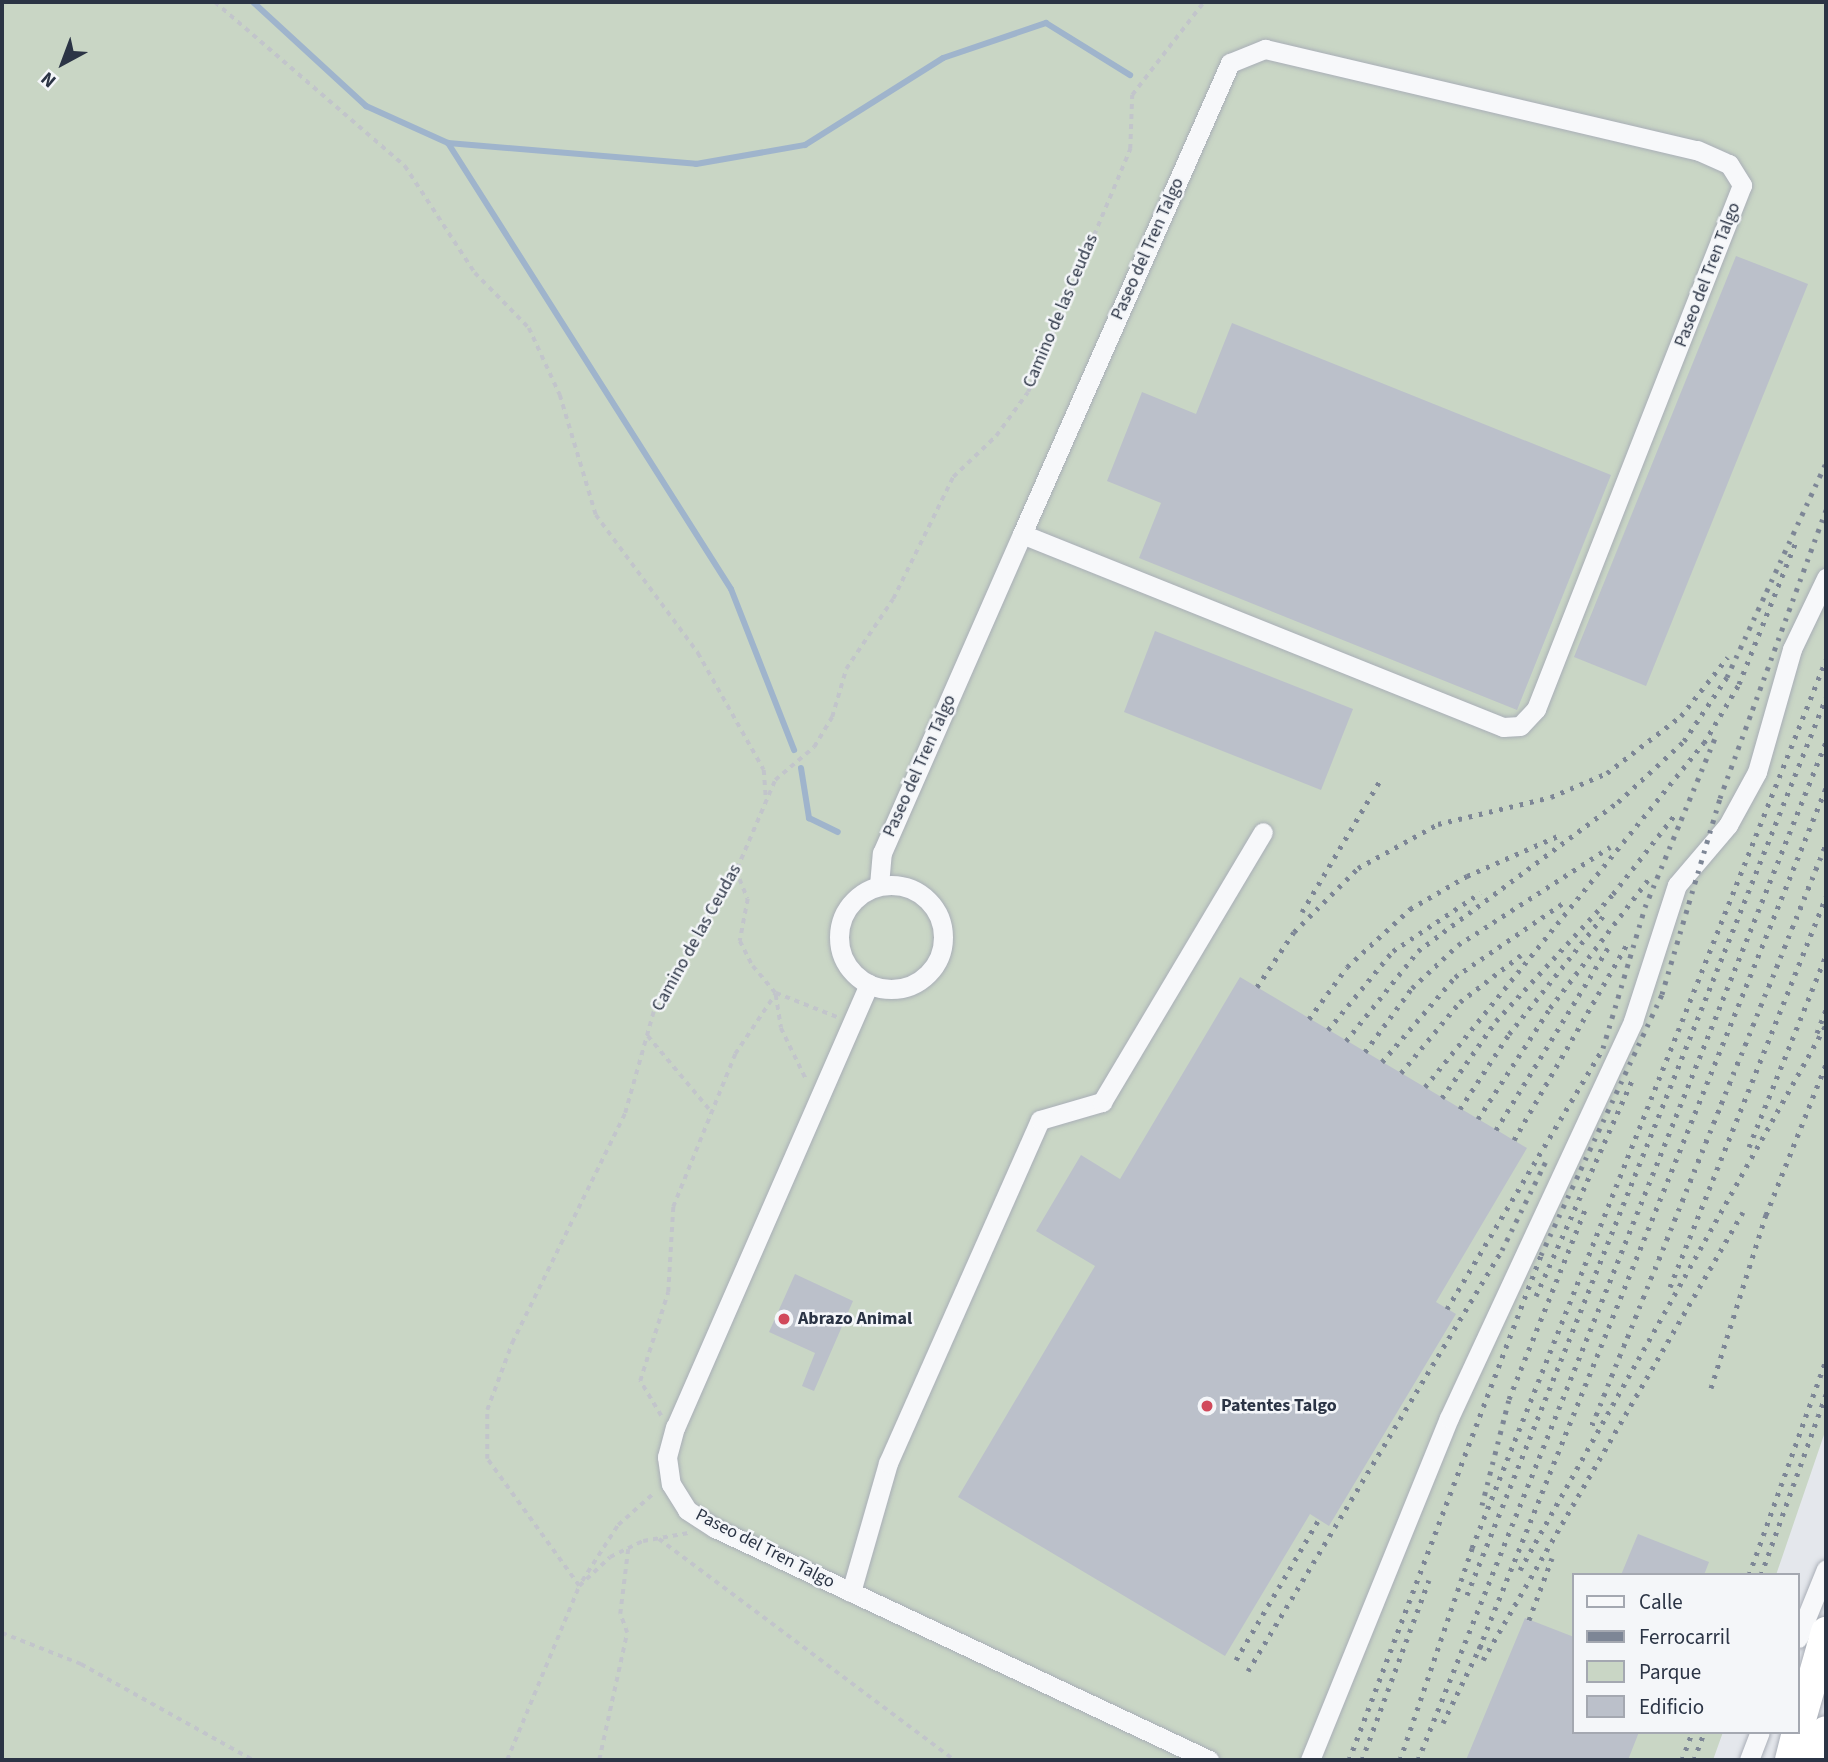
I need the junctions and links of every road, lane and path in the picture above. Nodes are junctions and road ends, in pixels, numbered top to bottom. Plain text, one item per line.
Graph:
1 (215, 2) edge
2 (1204, 2) edge
3 (1022, 534) junction
4 (1826, 578) edge
5 (766, 802) junction
6 (1263, 832) dead end
7 (736, 870) junction
8 (879, 886) junction
9 (869, 984) junction
10 (776, 993) junction
11 (851, 1028) junction
12 (648, 1035) junction
13 (821, 1099) junction
14 (709, 1109) junction
15 (675, 1427) junction
16 (671, 1485) junction
17 (715, 1528) junction
18 (659, 1539) junction
19 (628, 1549) junction
20 (1826, 1569) edge
21 (579, 1586) junction
22 (851, 1592) junction
23 (1826, 1632) edge
24 (2, 1633) edge
25 (1800, 1633) edge
26 (1800, 1724) edge
27 (1826, 1731) edge
28 (1759, 1734) edge
29 (1797, 1734) edge
30 (253, 1760) edge
31 (507, 1760) edge
32 (599, 1760) edge
33 (954, 1760) edge
34 (1209, 1760) edge
35 (1310, 1760) edge
36 (1749, 1760) edge
37 (1790, 1760) edge
38 (1817, 1760) edge

1 - 5 path
2 - 5 path, Camino de las Ceudas
3 - 3 street, Paseo del Tren Talgo
3 - 8 street, Paseo del Tren Talgo
4 - 35 street
5 - 7 path, Camino de las Ceudas
6 - 22 street
7 - 10 path
7 - 12 path, Camino de las Ceudas
8 - 9 street
8 - 9 street
9 - 11 street
10 - 11 path
10 - 13 path
10 - 14 path
11 - 13 street
12 - 14 path
12 - 21 path, Camino de las Ceudas
13 - 15 street
14 - 15 path
15 - 16 street
16 - 17 street, Paseo del Tren Talgo
16 - 21 path
17 - 18 path
17 - 22 street, Paseo del Tren Talgo
18 - 19 path
18 - 33 path
19 - 21 path
19 - 32 path
20 - 25 street
21 - 31 path
22 - 34 street, Paseo del Tren Talgo
23 - 26 highway
24 - 30 path
27 - 38 highway
28 - 36 street
29 - 37 highway

